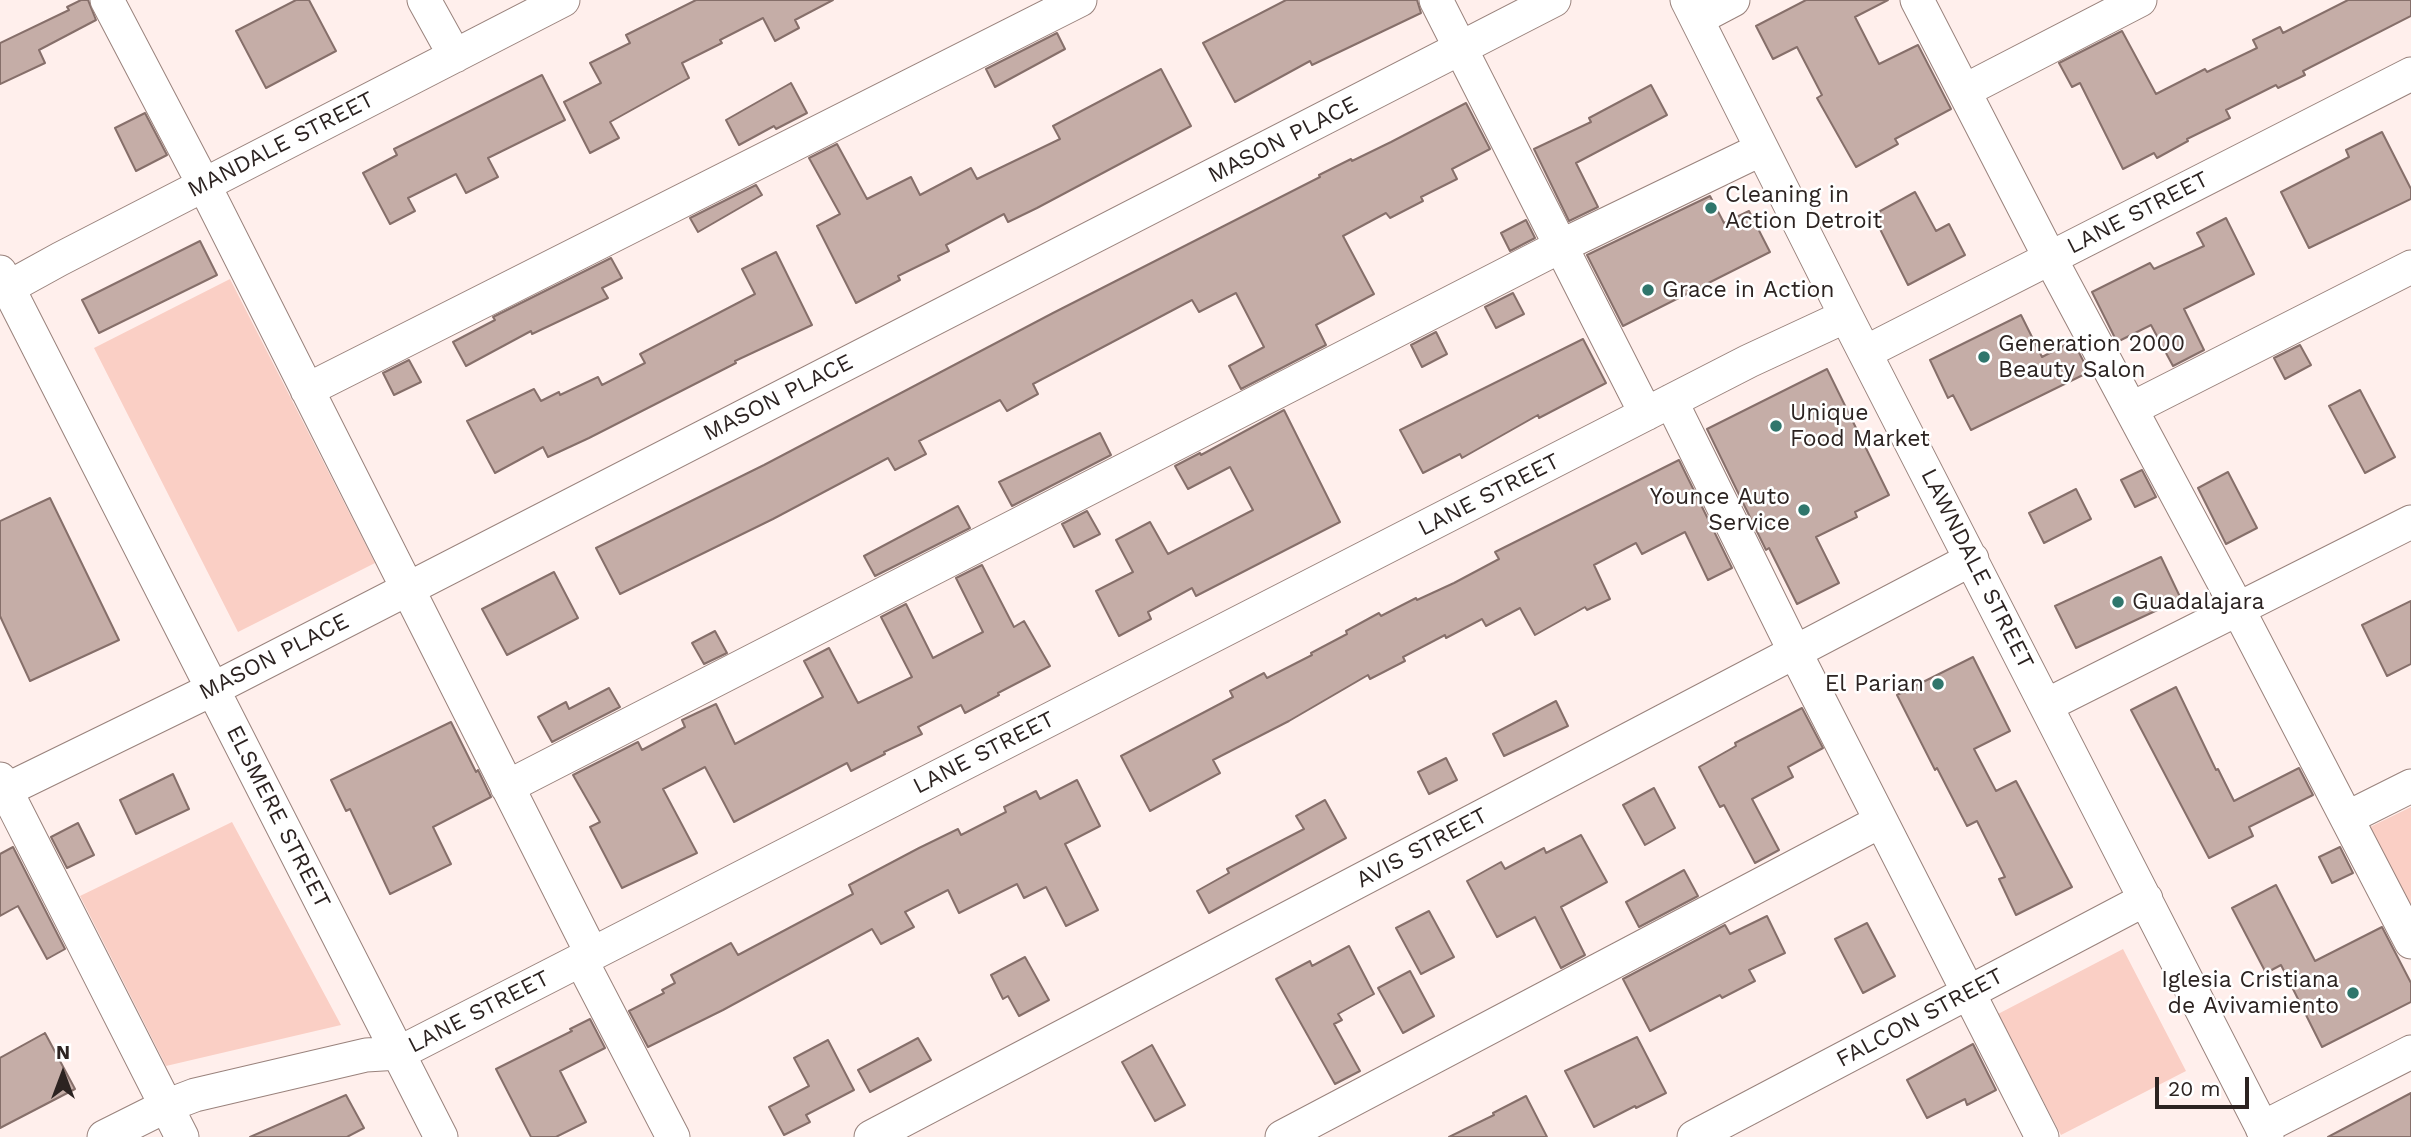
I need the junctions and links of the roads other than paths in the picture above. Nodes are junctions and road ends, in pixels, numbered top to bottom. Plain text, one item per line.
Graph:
1 (107, 0) edge
2 (424, 0) edge
3 (563, 0) edge
4 (1080, 0) edge
5 (1436, 0) edge
6 (1555, 0) edge
7 (1733, 0) edge
8 (1917, 0) edge
9 (2140, 0) edge
10 (1692, 9) edge
11 (1460, 48) junction
12 (455, 56) junction
13 (2411, 74) edge
14 (1964, 90) junction
15 (1762, 149) junction
16 (204, 185) junction
17 (1561, 246) junction
18 (2050, 258) junction
19 (2411, 267) edge
20 (3, 284) edge
21 (1846, 316) junction
22 (1866, 352) junction
23 (307, 390) junction
24 (1659, 407) junction
25 (2131, 409) junction
26 (2411, 522) edge
27 (1972, 559) junction
28 (407, 589) junction
29 (2238, 608) junction
30 (1795, 652) junction
31 (213, 689) junction
32 (2047, 705) junction
33 (2411, 786) edge
34 (2, 787) edge
35 (507, 788) junction
36 (2347, 818) junction
37 (1881, 821) junction
38 (2146, 899) junction
39 (2411, 942) edge
40 (586, 957) junction
41 (1969, 992) junction
42 (2411, 1052) edge
43 (399, 1053) junction
44 (166, 1106) junction
45 (2265, 1132) edge
46 (104, 1137) edge
47 (182, 1137) edge
48 (441, 1137) edge
49 (673, 1137) edge
50 (871, 1137) edge
51 (1282, 1137) edge
52 (1694, 1137) edge
53 (2042, 1137) edge

1 - 16 street
2 - 12 street
3 - 12 street, MANDALE STREET
4 - 23 street
5 - 11 street
6 - 11 street, MASON PLACE
7 - 10 street
8 - 14 street
9 - 14 street
10 - 15 street, LAWNDALE STREET
11 - 17 street
11 - 28 street, MASON PLACE
12 - 16 street, MANDALE STREET
13 - 18 street, LANE STREET
14 - 18 street
15 - 17 street
15 - 21 street, LAWNDALE STREET
16 - 20 street, MANDALE STREET
16 - 23 street
17 - 24 street
17 - 35 street
18 - 22 street, LANE STREET
18 - 25 street
19 - 25 street
20 - 31 street, ELSMERE STREET
21 - 22 street, LAWNDALE STREET
21 - 24 street, LANE STREET
22 - 27 street, LAWNDALE STREET
23 - 28 street
24 - 30 street
24 - 40 street, LANE STREET
25 - 29 street
26 - 29 street
27 - 30 street, AVIS STREET
27 - 32 street, LAWNDALE STREET
28 - 31 street, MASON PLACE
28 - 35 street
29 - 32 street
29 - 36 street
30 - 37 street
30 - 50 street, AVIS STREET
31 - 34 street, MASON PLACE
31 - 43 street, ELSMERE STREET
32 - 38 street, LAWNDALE STREET
33 - 36 street
34 - 44 street
35 - 40 street
36 - 39 street
37 - 41 street
37 - 51 street
38 - 41 street, FALCON STREET
38 - 45 street, LAWNDALE STREET
40 - 43 street, LANE STREET
40 - 49 street
41 - 52 street, FALCON STREET
41 - 53 street
42 - 45 street
43 - 44 street, LANE STREET
43 - 48 street, ELSMERE STREET
44 - 46 street, LANE STREET
44 - 47 street

